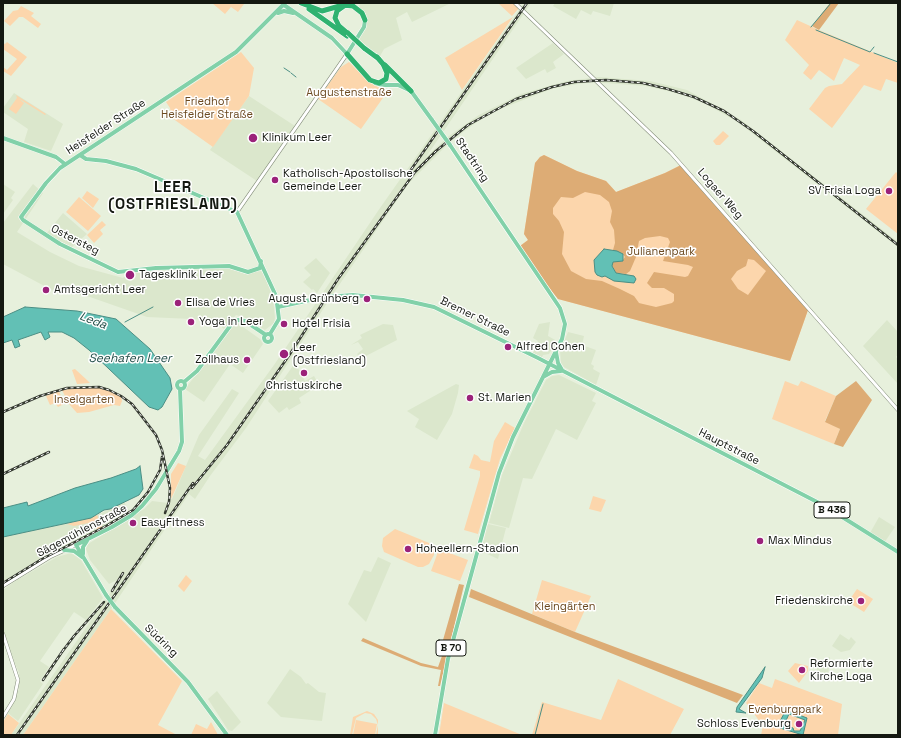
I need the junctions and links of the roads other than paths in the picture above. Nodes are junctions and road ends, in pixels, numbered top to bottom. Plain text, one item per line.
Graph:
1 (301, 3) edge
2 (515, 3) edge
3 (285, 4) edge
4 (349, 5) junction
5 (275, 15) junction
6 (302, 17) junction
7 (365, 20) joint
8 (348, 35) junction
9 (347, 54) junction
10 (377, 57) junction
11 (375, 83) junction
12 (411, 91) junction
13 (3, 138) edge
14 (80, 155) junction
15 (65, 164) junction
16 (237, 212) junction
17 (21, 217) joint
18 (263, 269) junction
19 (278, 307) junction
20 (556, 352) junction
21 (550, 364) junction
22 (563, 372) junction
23 (543, 378) junction
24 (898, 410) edge
25 (91, 538) junction
26 (76, 545) junction
27 (64, 550) junction
28 (898, 552) edge
29 (84, 559) junction
30 (3, 586) edge
31 (3, 634) edge
32 (3, 717) edge
33 (228, 735) edge
34 (435, 735) edge

1 - 4 highway
1 - 8 highway
2 - 24 street, Logaer Weg
3 - 5 main road, Heisfelder Straße
3 - 6 main road
4 - 7 highway
4 - 8 highway, B 70
5 - 6 main road
5 - 14 main road, Heisfelder Straße
6 - 9 main road
7 - 9 main road
8 - 10 highway, Stadtring / B 70, bridge
9 - 11 highway
9 - 16 street
10 - 11 highway
10 - 12 highway, Stadtring / B 70
11 - 12 main road
12 - 20 main road, Stadtring / B 70, bridge
13 - 15 main road
14 - 15 main road, Heisfelder Straße
14 - 16 main road
15 - 17 main road, Heisfelder Straße
16 - 18 main road
17 - 18 main road, Ostersteg
18 - 19 main road
19 - 21 main road, Bremer Straße
19 - 25 main road, Sägemühlenstraße
20 - 21 main road, Stadtring / B 70
20 - 22 main road
21 - 22 main road, Hauptstraße / B 436
21 - 23 main road, B 70
22 - 23 main road
22 - 28 main road, Hauptstraße / B 436
23 - 34 main road, B 70
25 - 26 main road, Sägemühlenstraße
25 - 29 main road
26 - 27 street, Sägemühlenstraße
26 - 29 main road, Südring
27 - 29 main road
27 - 30 street, Sägemühlenstraße
29 - 33 main road, Südring, bridge
31 - 32 street

